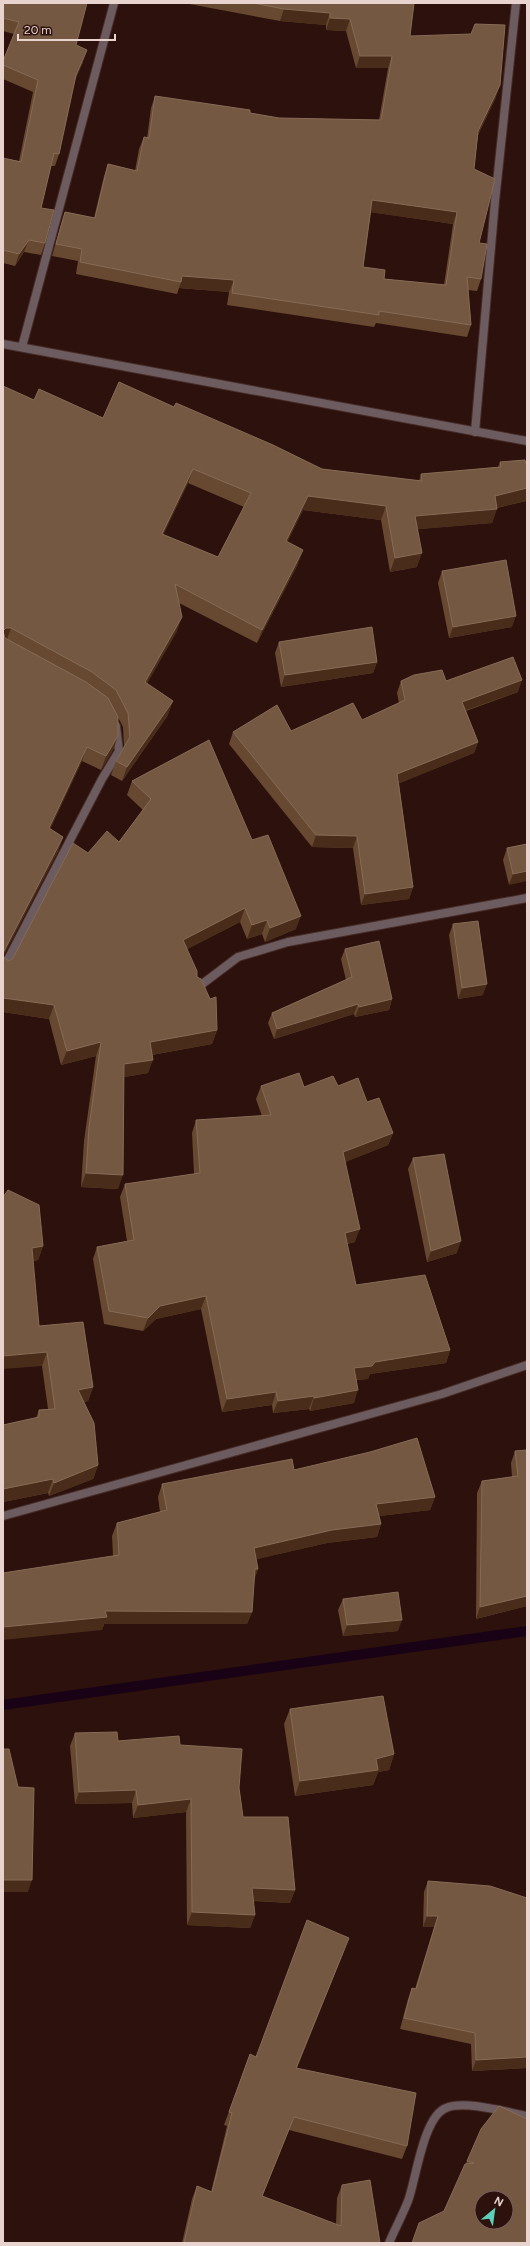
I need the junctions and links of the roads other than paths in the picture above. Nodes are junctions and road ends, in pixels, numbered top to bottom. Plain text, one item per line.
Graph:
1 (114, 3) edge
2 (516, 3) edge
3 (3, 344) edge
4 (22, 347) junction
5 (474, 432) junction
6 (527, 442) edge
7 (111, 715) edge
8 (527, 898) edge
9 (3, 969) edge
10 (197, 988) edge
11 (527, 1365) edge
12 (3, 1516) edge
13 (527, 2116) edge
14 (389, 2243) edge

1 - 4 street
2 - 5 street
3 - 4 street
4 - 5 street
5 - 6 street
7 - 9 street
8 - 10 street
11 - 12 street
13 - 14 street

